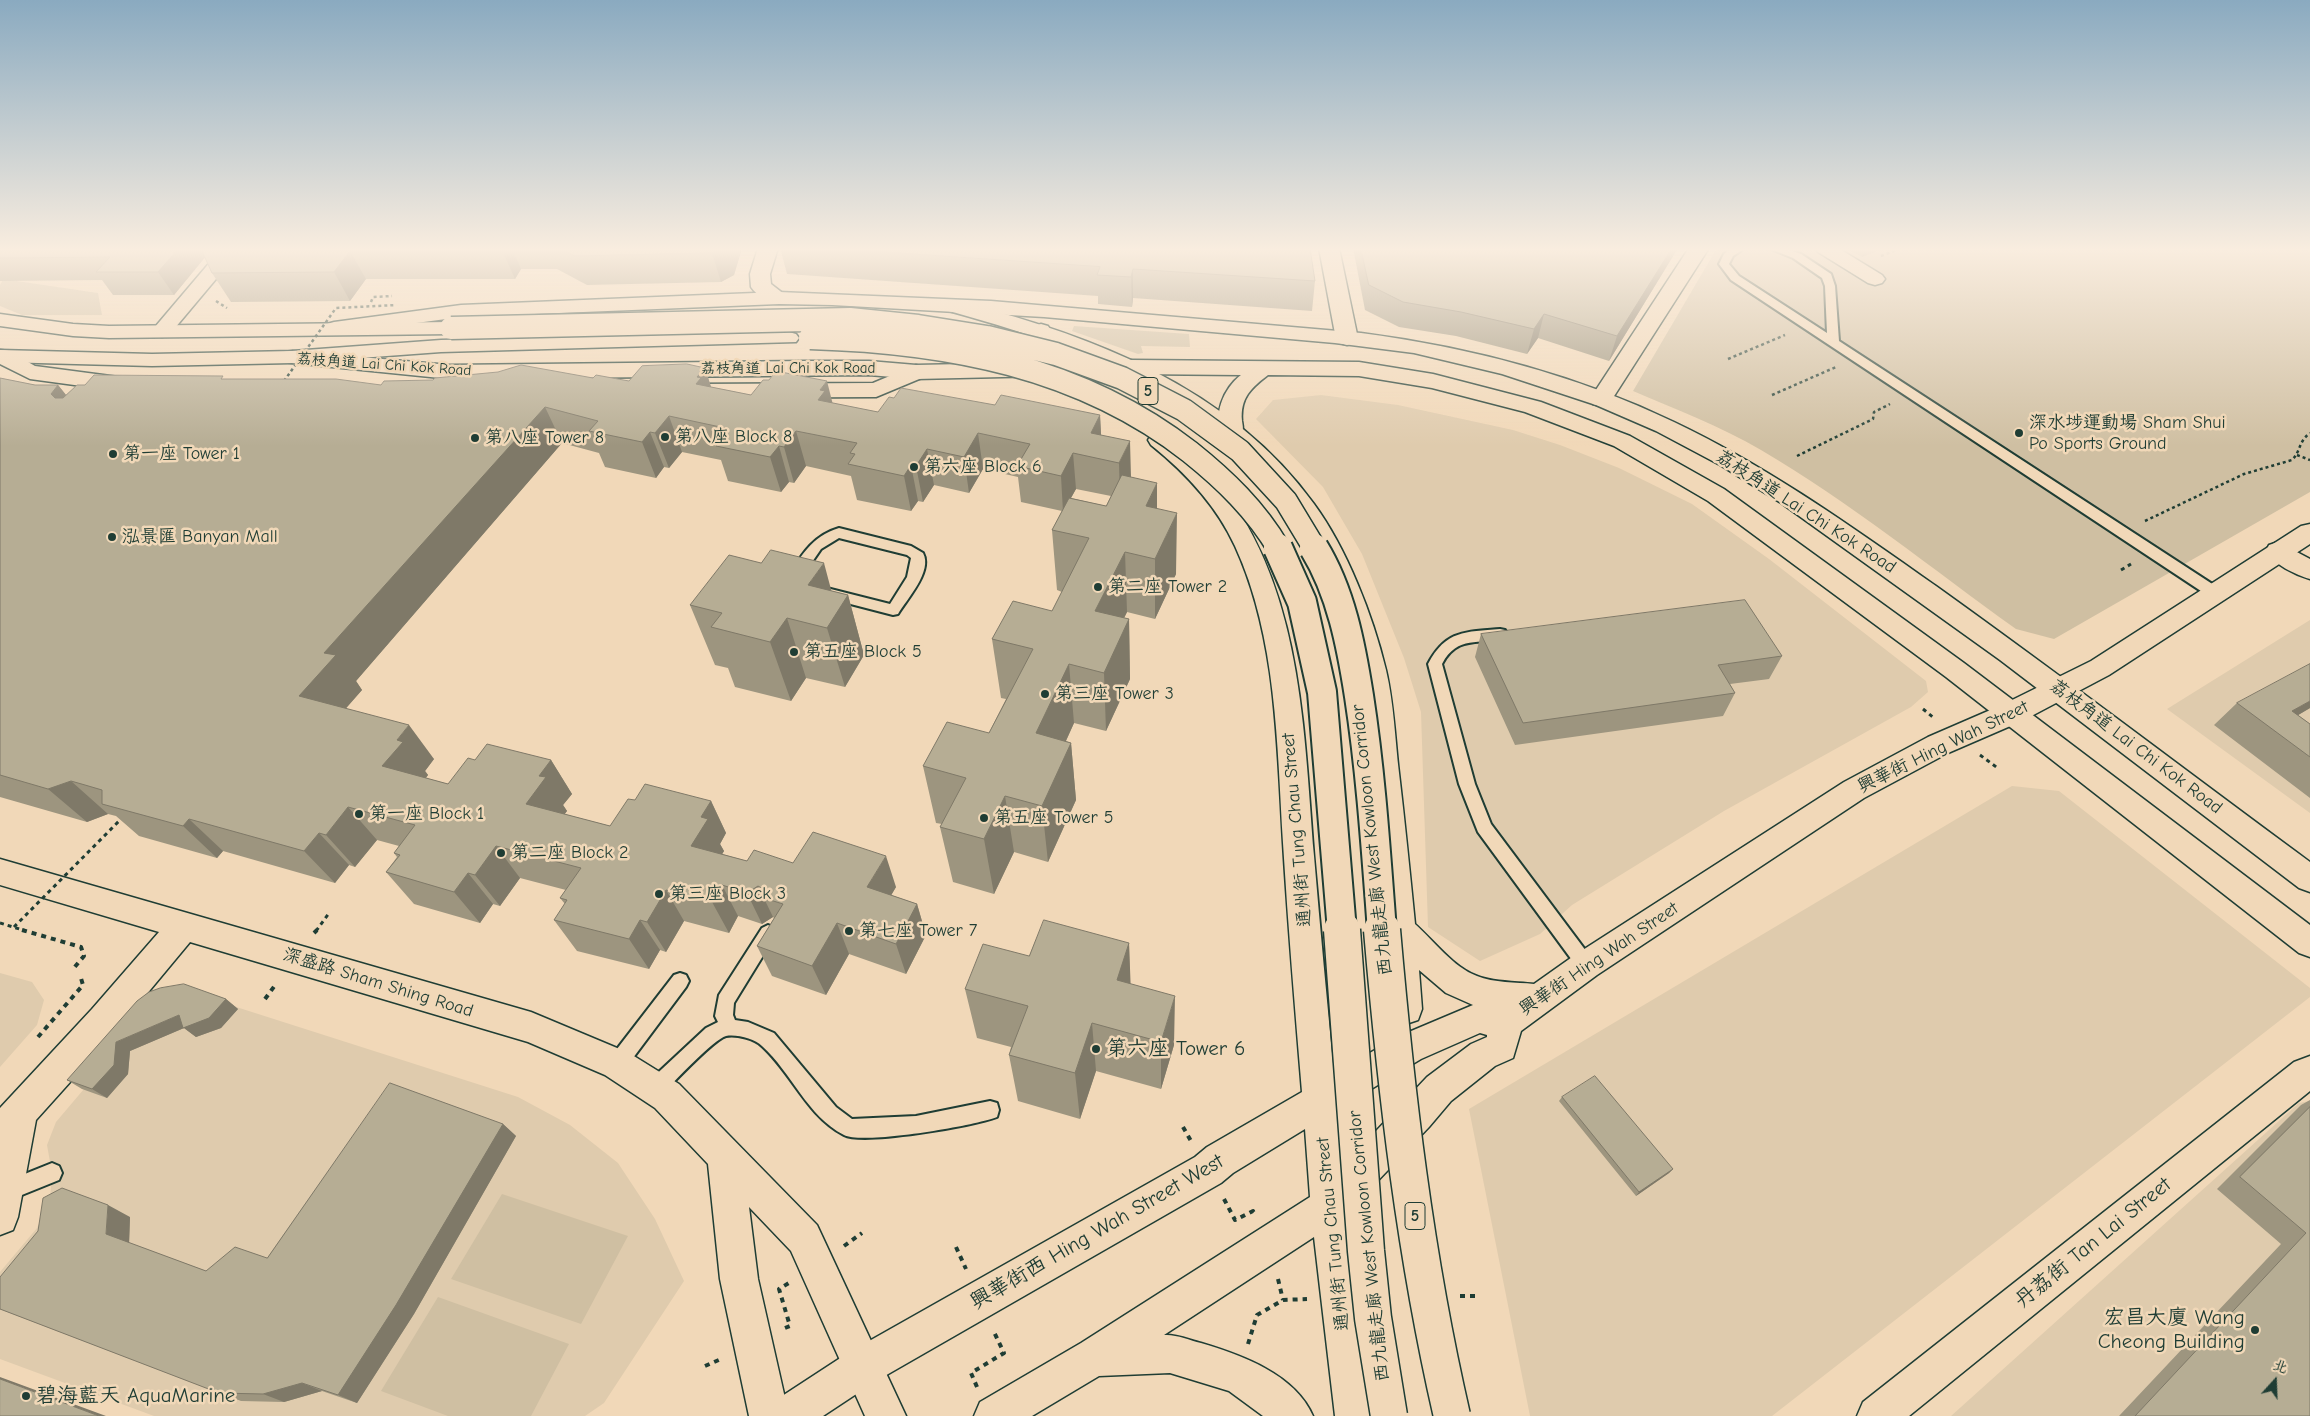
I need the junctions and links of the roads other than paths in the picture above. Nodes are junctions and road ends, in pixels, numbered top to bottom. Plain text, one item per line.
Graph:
1 (176, 314) edge
2 (437, 314) edge
3 (982, 314) edge
4 (1069, 314) edge
5 (1343, 314) edge
6 (1656, 314) edge
7 (1792, 314) edge
8 (1832, 314) edge
9 (0, 320) edge
10 (330, 328) junction
11 (1041, 330) junction
12 (162, 331) junction
13 (446, 337) junction
14 (1348, 339) junction
15 (1833, 341) junction
16 (0, 356) edge
17 (292, 357) junction
18 (1132, 368) junction
19 (1018, 369) junction
20 (1262, 369) junction
21 (1375, 371) junction
22 (916, 372) junction
23 (133, 390) edge
24 (672, 391) edge
25 (444, 392) edge
26 (494, 392) edge
27 (1601, 399) junction
28 (1232, 431) junction
29 (2310, 532) edge
30 (2278, 551) junction
31 (2310, 570) edge
32 (790, 584) junction
33 (2215, 594) junction
34 (782, 596) edge
35 (1510, 632) edge
36 (2060, 689) junction
37 (2012, 713) junction
38 (0, 872) edge
39 (2310, 879) edge
40 (185, 925) junction
41 (772, 927) edge
42 (1401, 931) junction
43 (2310, 943) edge
44 (1586, 965) junction
45 (680, 981) dead end
46 (1539, 999) junction
47 (1507, 1022) junction
48 (730, 1028) junction
49 (1408, 1048) junction
50 (617, 1064) junction
51 (2310, 1072) edge
52 (655, 1088) junction
53 (1319, 1102) junction
54 (990, 1110) dead end
55 (1417, 1115) junction
56 (10, 1124) edge
57 (725, 1155) junction
58 (52, 1173) dead end
59 (2, 1204) edge
60 (1330, 1206) junction
61 (1095, 1357) junction
62 (862, 1367) junction
63 (769, 1416) edge
64 (787, 1416) edge
65 (886, 1416) edge
66 (994, 1416) edge
67 (1293, 1416) edge
68 (1355, 1416) edge
69 (1389, 1416) edge
70 (1452, 1416) edge
71 (1466, 1416) edge
72 (1877, 1416) edge

1 - 12 main road
2 - 10 main road, 荔枝角道 Lai Chi Kok Road
3 - 11 main road, 荔枝角道 Lai Chi Kok Road
4 - 14 main road, 荔枝角道 Lai Chi Kok Road
5 - 14 main road
6 - 27 main road
7 - 15 lane
8 - 15 lane
9 - 12 main road, 荔枝角道 Lai Chi Kok Road / 5
10 - 12 main road, 荔枝角道 Lai Chi Kok Road / 5
10 - 13 main road, 西九龍走廊 West Kowloon Corridor / 5
11 - 18 main road, 荔枝角道 Lai Chi Kok Road
11 - 19 main road
13 - 17 main road, 西九龍走廊 West Kowloon Corridor / 5
13 - 69 main road, 西九龍走廊 West Kowloon Corridor / 5, bridge
13 - 70 main road, 西九龍走廊 West Kowloon Corridor / 5, bridge
14 - 21 main road
14 - 27 main road, 荔枝角道 Lai Chi Kok Road
15 - 33 lane
16 - 17 main road, 荔枝角道 Lai Chi Kok Road / 5
16 - 23 main road, 荔枝角道 Lai Chi Kok Road
17 - 22 main road, 荔枝角道 Lai Chi Kok Road
18 - 19 main road, 荔枝角道 Lai Chi Kok Road
18 - 20 main road, 荔枝角道 Lai Chi Kok Road
18 - 28 main road
19 - 22 main road, 荔枝角道 Lai Chi Kok Road
19 - 53 main road, 通州街 Tung Chau Street
20 - 21 main road, 荔枝角道 Lai Chi Kok Road
20 - 28 main road
21 - 37 main road, 荔枝角道 Lai Chi Kok Road
22 - 24 main road, 荔枝角道 Lai Chi Kok Road
25 - 26 main road, 荔枝角道 Lai Chi Kok Road
27 - 36 main road, 荔枝角道 Lai Chi Kok Road
28 - 42 main road
29 - 30 main road, 興華街 Hing Wah Street
30 - 31 main road
30 - 33 main road, 興華街 Hing Wah Street
32 - 32 lane
32 - 34 lane
33 - 36 main road, 興華街 Hing Wah Street
35 - 44 lane
36 - 37 main road, 興華街 Hing Wah Street
36 - 39 main road, 荔枝角道 Lai Chi Kok Road
37 - 43 main road, 荔枝角道 Lai Chi Kok Road
37 - 44 main road, 興華街 Hing Wah Street
38 - 40 main road, 深盛路 Sham Shing Road
40 - 50 main road, 深盛路 Sham Shing Road
40 - 56 main road
41 - 48 lane
42 - 46 main road
42 - 49 main road
44 - 46 main road, 興華街 Hing Wah Street
45 - 50 lane
46 - 47 main road, 興華街 Hing Wah Street
47 - 49 main road, 興華街 Hing Wah Street
47 - 55 main road, 興華街 Hing Wah Street
48 - 52 lane
48 - 54 lane
49 - 53 main road, 興華街西 Hing Wah Street West
49 - 55 main road
50 - 52 main road, 深盛路 Sham Shing Road
51 - 72 main road, 丹荔街 Tan Lai Street
52 - 57 main road, 深盛路 Sham Shing Road
53 - 60 main road, 通州街 Tung Chau Street
53 - 62 main road, 興華街西 Hing Wah Street West
55 - 60 main road
55 - 71 main road
56 - 59 main road
57 - 62 main road, 深盛路 Sham Shing Road
57 - 63 main road
58 - 59 lane
60 - 61 main road
60 - 68 main road, 通州街 Tung Chau Street
61 - 66 main road
61 - 67 main road
62 - 64 main road, 興華街西 Hing Wah Street West
62 - 65 main road, 深盛路 Sham Shing Road

